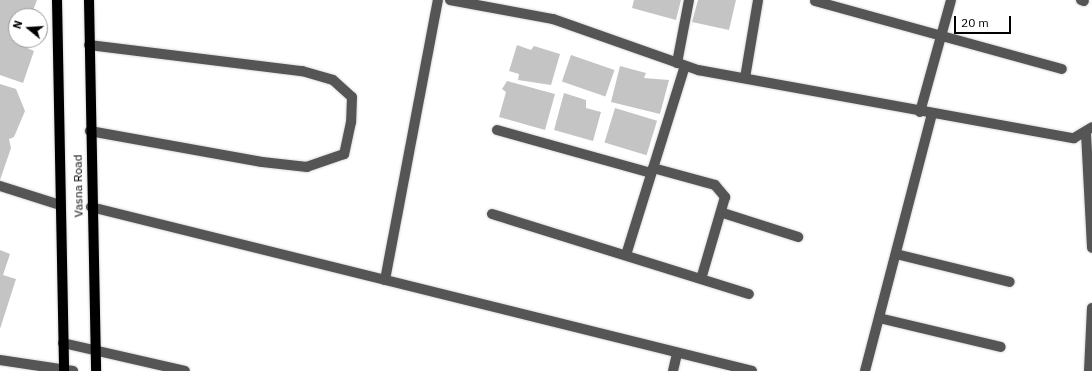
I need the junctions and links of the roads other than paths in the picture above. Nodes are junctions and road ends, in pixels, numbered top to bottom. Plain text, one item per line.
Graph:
1 (89, 0) edge
2 (438, 0) edge
3 (450, 0) edge
4 (689, 0) edge
5 (758, 0) edge
6 (951, 0) edge
7 (815, 1) dead end
8 (56, 2) edge
9 (941, 35) junction
10 (89, 44) junction
11 (681, 64) junction
12 (1062, 69) dead end
13 (745, 78) junction
14 (920, 112) junction
15 (932, 114) junction
16 (497, 130) dead end
17 (1089, 130) edge
18 (90, 131) junction
19 (1089, 147) edge
20 (652, 171) junction
21 (0, 186) edge
22 (60, 205) junction
23 (91, 207) junction
24 (723, 213) junction
25 (492, 214) dead end
26 (798, 237) dead end
27 (1092, 248) edge
28 (896, 254) junction
29 (626, 255) junction
30 (701, 279) junction
31 (385, 280) junction
32 (1010, 282) dead end
33 (749, 294) dead end
34 (1092, 308) edge
35 (879, 318) junction
36 (63, 343) junction
37 (1001, 347) dead end
38 (97, 349) junction
39 (677, 353) junction
40 (0, 360) edge
41 (67, 370) edge
42 (96, 371) edge
43 (185, 371) edge
44 (673, 371) edge
45 (752, 371) edge
46 (865, 371) edge
47 (1089, 371) edge

1 - 10 main road, Vasna Road
2 - 31 street
3 - 11 street
4 - 11 street
5 - 13 street
6 - 9 street
7 - 9 street
8 - 22 main road, Vasna Road
9 - 12 street
9 - 14 street
10 - 18 main road, Vasna Road
10 - 18 street
11 - 13 street
11 - 20 street
13 - 14 street
14 - 15 street
15 - 17 street
15 - 28 street
16 - 20 street
17 - 19 street
18 - 23 main road, Vasna Road
19 - 27 street
20 - 24 street
20 - 29 street
21 - 22 street
22 - 36 main road, Vasna Road
23 - 31 street
23 - 38 main road, Vasna Road
24 - 26 street
24 - 30 street
25 - 29 street
28 - 32 street
28 - 35 street
29 - 30 street
30 - 33 street
31 - 39 street
34 - 47 street
35 - 37 street
35 - 46 street
36 - 38 street
36 - 41 main road, Vasna Road
38 - 42 main road, Vasna Road
38 - 43 street
39 - 44 street
39 - 45 street
40 - 41 street

